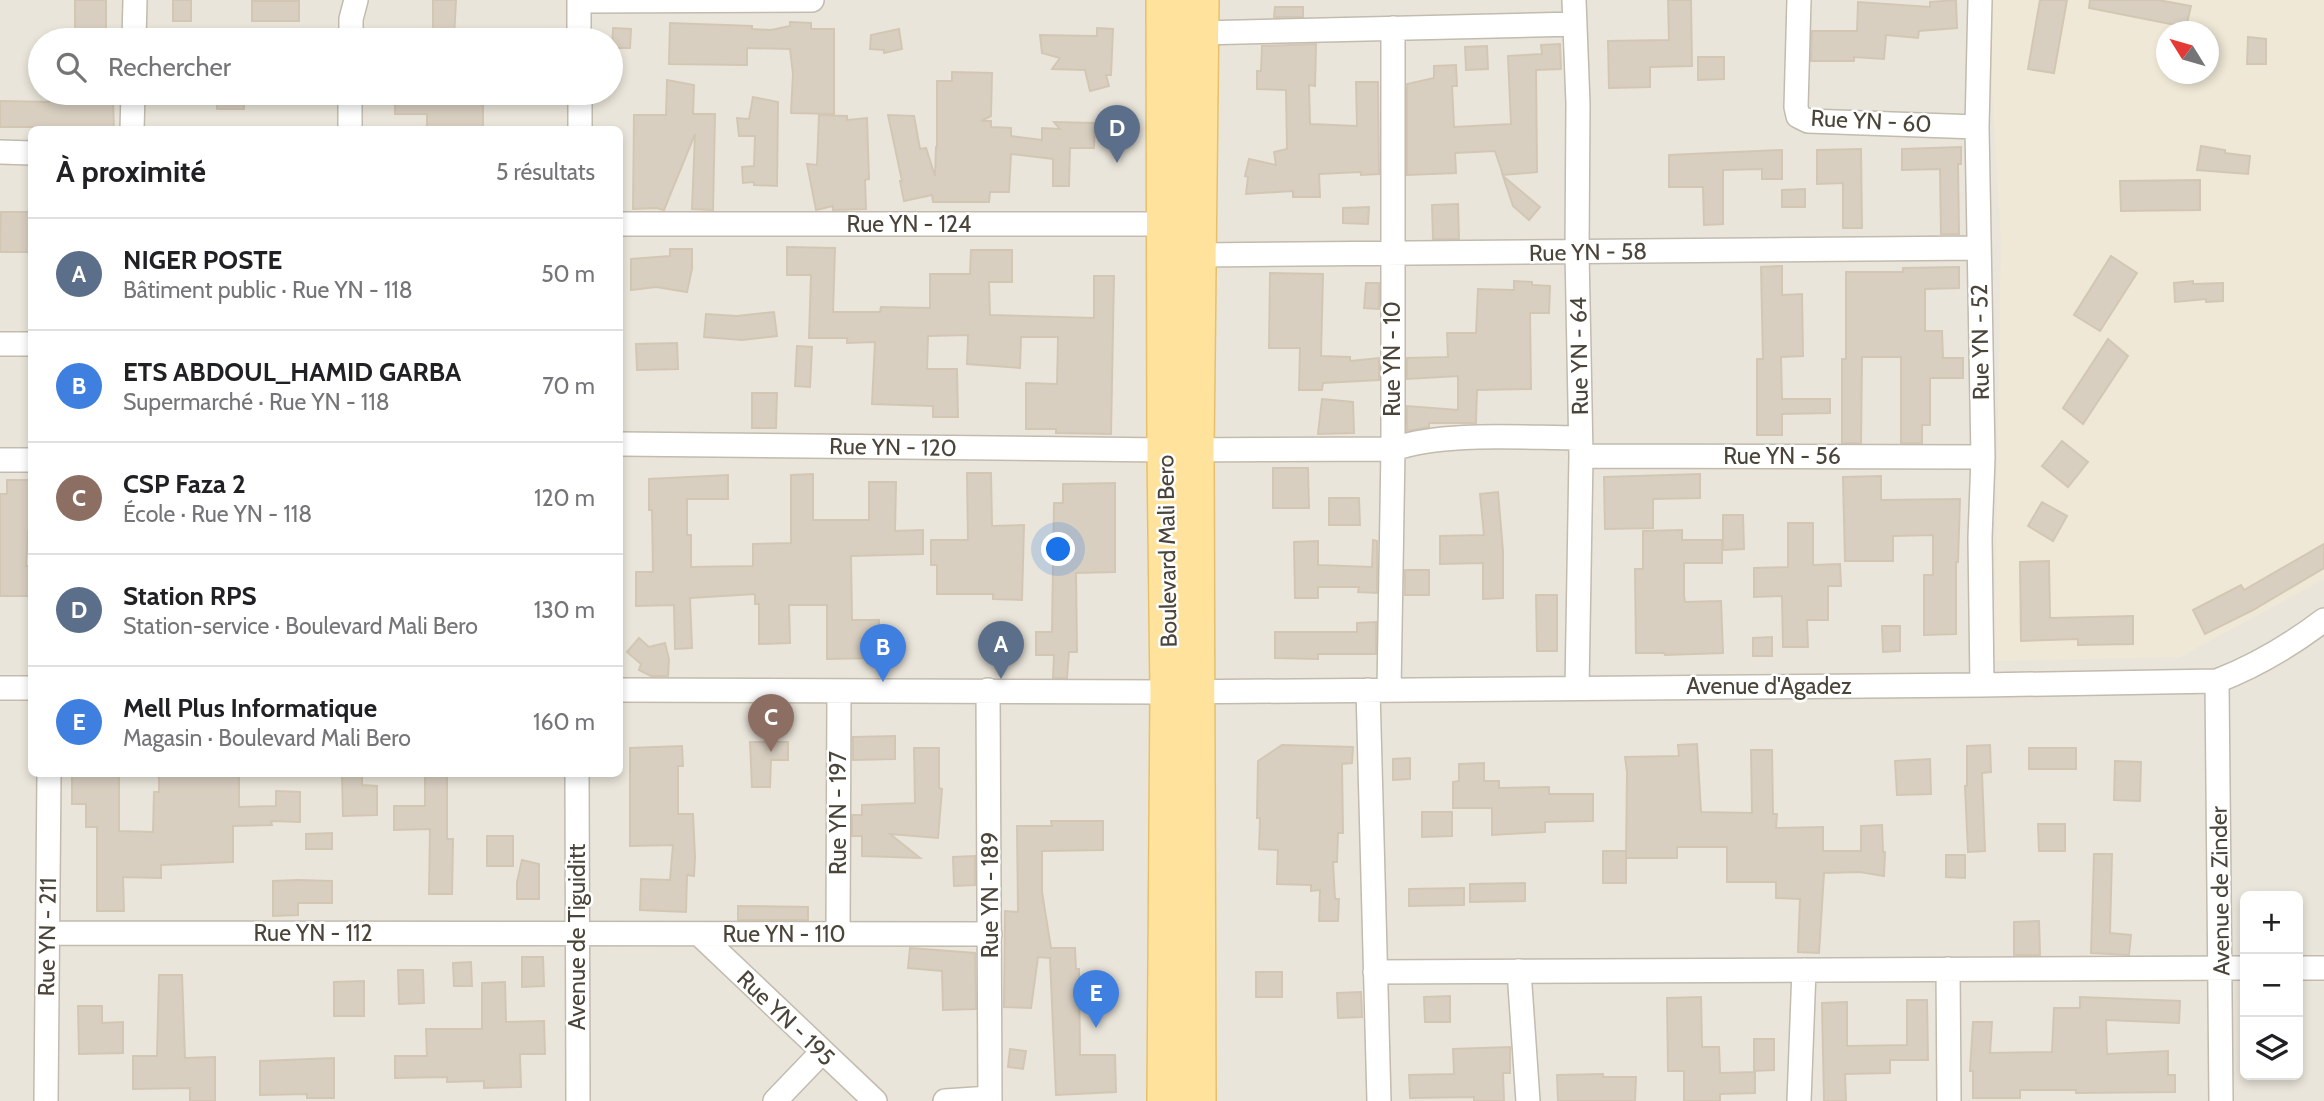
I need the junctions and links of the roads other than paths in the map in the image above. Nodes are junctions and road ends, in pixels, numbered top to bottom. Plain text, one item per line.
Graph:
1 (135, 0) edge
2 (356, 0) edge
3 (812, 0) edge
4 (1165, 0) edge
5 (1574, 0) edge
6 (1799, 0) edge
7 (1980, 0) edge
8 (579, 1) edge
9 (1199, 17) edge
10 (1575, 24) junction
11 (134, 28) edge
12 (351, 28) edge
13 (579, 28) edge
14 (1393, 28) junction
15 (133, 105) edge
16 (351, 105) edge
17 (580, 105) edge
18 (132, 126) edge
19 (350, 126) edge
20 (580, 126) edge
21 (1977, 127) junction
22 (0, 152) edge
23 (28, 153) edge
24 (623, 224) edge
25 (1188, 234) junction
26 (1978, 248) junction
27 (1577, 251) junction
28 (1392, 255) junction
29 (0, 344) edge
30 (28, 344) edge
31 (623, 444) edge
32 (1581, 447) junction
33 (1180, 449) junction
34 (1393, 449) junction
35 (1983, 457) junction
36 (0, 460) edge
37 (28, 460) edge
38 (2324, 620) edge
39 (2217, 681) junction
40 (1982, 685) junction
41 (0, 688) edge
42 (28, 688) edge
43 (1577, 688) junction
44 (623, 690) edge
45 (988, 690) junction
46 (1378, 690) junction
47 (839, 692) junction
48 (1183, 692) junction
49 (49, 777) edge
50 (577, 777) edge
51 (48, 933) junction
52 (838, 933) junction
53 (578, 934) junction
54 (699, 934) junction
55 (990, 934) junction
56 (2221, 968) junction
57 (2240, 968) edge
58 (2303, 968) edge
59 (2324, 968) edge
60 (1804, 970) junction
61 (1948, 970) junction
62 (1519, 971) junction
63 (1375, 972) junction
64 (821, 1053) junction
65 (990, 1100) edge
66 (46, 1101) edge
67 (578, 1101) edge
68 (775, 1101) edge
69 (875, 1101) edge
70 (945, 1101) edge
71 (1166, 1101) edge
72 (1196, 1101) edge
73 (1379, 1101) edge
74 (1528, 1101) edge
75 (1799, 1101) edge
76 (1949, 1101) edge
77 (2221, 1101) edge

1 - 11 street
2 - 12 street
3 - 8 street
4 - 25 main road, Boulevard Mali Bero
5 - 10 street, Rue YN - 64
6 - 21 street, Rue YN - 60
7 - 21 street, Rue YN - 52
8 - 13 street
9 - 14 street
9 - 25 main road, Boulevard Mali Bero
10 - 14 street
10 - 27 street, Rue YN - 64
14 - 28 street, Rue YN - 10
15 - 18 street
16 - 19 street
17 - 20 street
21 - 26 street, Rue YN - 52
22 - 23 street
24 - 25 street, Rue YN - 124
25 - 28 street, Rue YN - 58
25 - 33 main road, Boulevard Mali Bero
26 - 27 street, Rue YN - 58
26 - 35 street, Rue YN - 52
27 - 28 street, Rue YN - 58
27 - 32 street, Rue YN - 64
28 - 34 street, Rue YN - 10
29 - 30 street
31 - 33 street, Rue YN - 120
32 - 34 street, Rue YN - 56
32 - 35 street, Rue YN - 56
32 - 43 street, Rue YN - 64
33 - 34 street, Rue YN - 56
33 - 48 main road, Boulevard Mali Bero
34 - 46 street, Rue YN - 10
35 - 40 street, Rue YN - 52
36 - 37 street
38 - 39 street, Avenue d'Agadez
39 - 40 street, Avenue d'Agadez
39 - 56 street, Avenue de Zinder
40 - 43 street, Avenue d'Agadez
41 - 42 street
43 - 46 street, Avenue d'Agadez
44 - 47 street, Avenue d'Agadez
45 - 47 street, Avenue d'Agadez
45 - 48 street, Avenue d'Agadez
45 - 55 street, Rue YN - 189
46 - 48 street, Avenue d'Agadez
46 - 63 street, Rue YN - 10
47 - 52 street, Rue YN - 197
48 - 71 main road, Boulevard Mali Bero
48 - 72 main road, Boulevard Mali Bero
49 - 51 street, Rue YN - 211
50 - 53 street, Avenue de Tiguiditt
51 - 53 street, Rue YN - 112
51 - 66 street, Rue YN - 211
52 - 54 street, Rue YN - 110
52 - 55 street, Rue YN - 110
53 - 54 street, Rue YN - 110
53 - 67 street, Avenue de Tiguiditt
54 - 64 street, Rue YN - 195
55 - 65 street, Rue YN - 189
56 - 57 street
56 - 61 street
56 - 77 street, Avenue de Zinder
58 - 59 street
60 - 61 street
60 - 62 street
60 - 75 street
61 - 76 street
62 - 63 street
62 - 74 street
63 - 73 street, Rue YN - 10
64 - 68 street
64 - 69 street, Rue YN - 195
65 - 70 street

